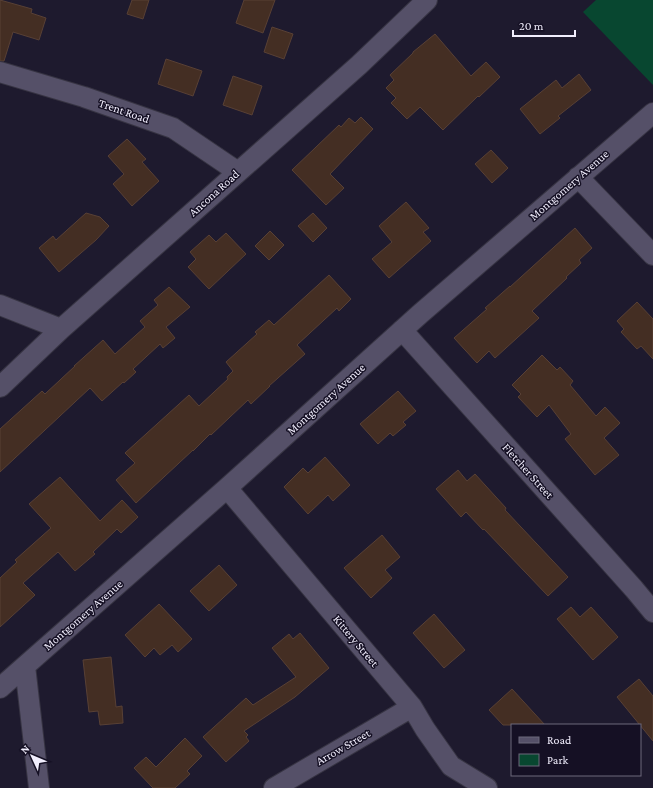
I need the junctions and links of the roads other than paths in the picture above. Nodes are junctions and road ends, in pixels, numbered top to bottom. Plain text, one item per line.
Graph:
1 (427, 0) edge
2 (0, 72) edge
3 (653, 113) edge
4 (238, 172) junction
5 (578, 177) junction
6 (653, 255) edge
7 (0, 305) edge
8 (61, 329) junction
9 (402, 330) junction
10 (0, 387) edge
11 (227, 488) junction
12 (653, 612) edge
13 (25, 666) junction
14 (0, 688) edge
15 (412, 707) junction
16 (39, 788) edge
17 (274, 788) edge
18 (487, 788) edge

1 - 4 street, Ancona Road
2 - 4 street, Trent Road
3 - 5 street, Montgomery Avenue
4 - 8 street, Ancona Road
5 - 6 street
5 - 9 street, Montgomery Avenue
7 - 8 street
8 - 10 street, Ancona Road
9 - 11 street, Montgomery Avenue
9 - 12 street, Fletcher Street
11 - 13 street, Montgomery Avenue
11 - 15 street, Kittery Street
13 - 14 street, Montgomery Avenue
13 - 16 street
15 - 17 street, Arrow Street
15 - 18 street, Kittery Street

